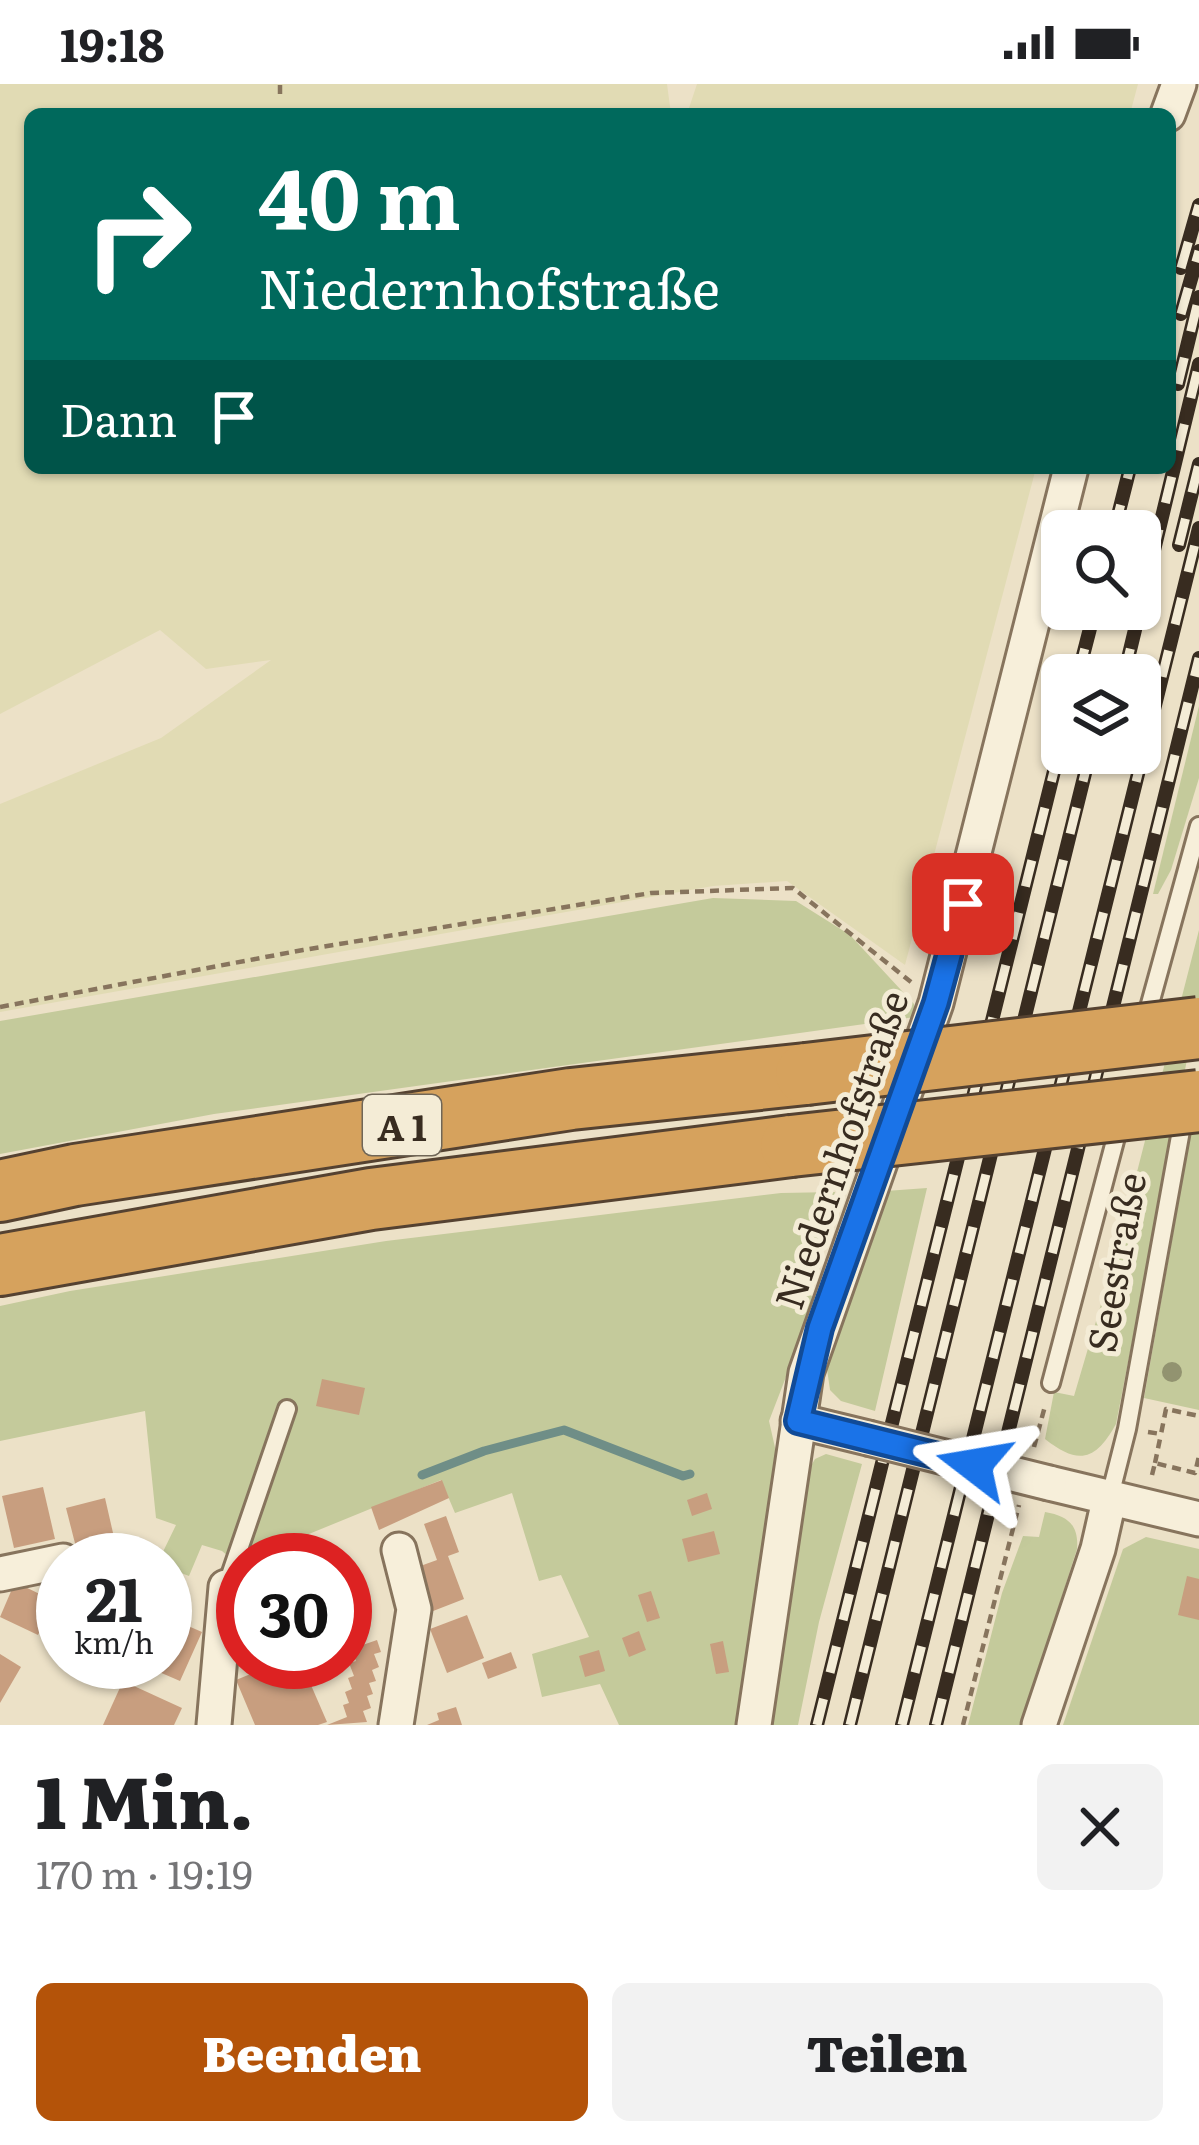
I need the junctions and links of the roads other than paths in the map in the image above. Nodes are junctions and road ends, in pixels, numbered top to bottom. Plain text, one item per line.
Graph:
1 (1069, 474) edge
2 (1199, 826) edge
3 (1199, 1028) edge
4 (1137, 1056) dead end
5 (1131, 1078) dead end
6 (1195, 1094) edge
7 (0, 1191) edge
8 (0, 1264) edge
9 (1051, 1383) road end
10 (287, 1409) dead end
11 (798, 1421) junction
12 (1111, 1496) junction
13 (1199, 1519) edge
14 (245, 1533) edge
15 (399, 1550) dead end
16 (36, 1567) edge
17 (0, 1574) edge
18 (217, 1689) edge
19 (214, 1725) edge
20 (396, 1725) edge
21 (754, 1725) edge
22 (1039, 1725) edge

1 - 11 street, Niedernhofstraße
2 - 4 lane
3 - 7 highway, A 1, bridge
5 - 9 lane
6 - 8 highway, A 1, bridge
6 - 12 lane, Seestraße
10 - 14 lane
11 - 12 street, bridge
11 - 21 street, Niedernhofstraße
12 - 13 street
12 - 22 street, Seestraße
15 - 20 street
16 - 17 street
18 - 19 street

